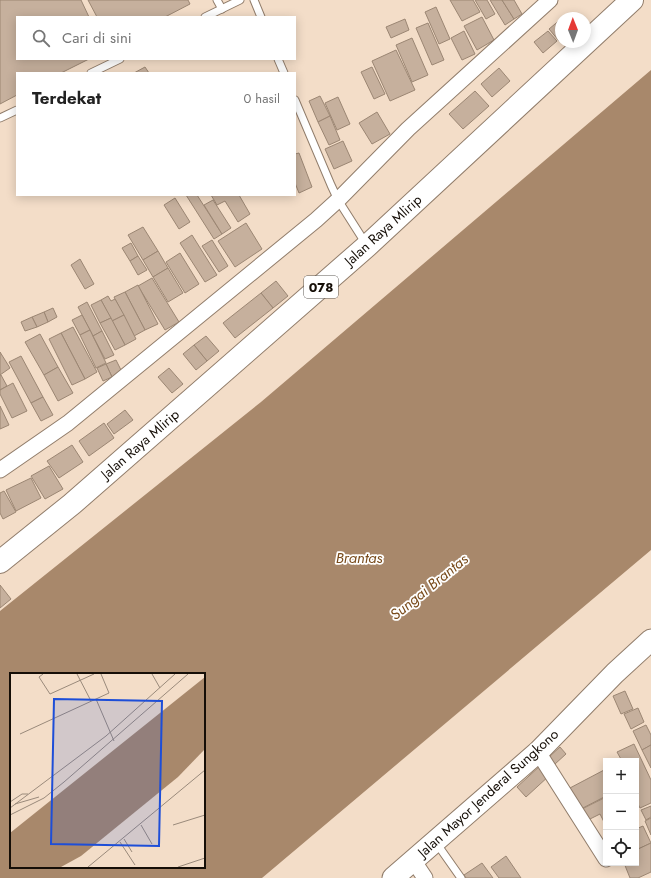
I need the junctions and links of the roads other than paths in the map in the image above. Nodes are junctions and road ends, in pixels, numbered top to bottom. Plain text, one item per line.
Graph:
1 (217, 0) edge
2 (240, 0) edge
3 (254, 0) edge
4 (550, 0) edge
5 (632, 0) edge
6 (222, 9) junction
7 (207, 16) edge
8 (261, 16) edge
9 (118, 60) edge
10 (278, 60) edge
11 (93, 72) edge
12 (284, 72) edge
13 (296, 102) edge
14 (16, 110) edge
15 (0, 118) edge
16 (338, 200) junction
17 (367, 246) junction
18 (0, 470) edge
19 (0, 562) edge
20 (651, 640) edge
21 (538, 752) junction
22 (436, 842) junction
23 (603, 854) edge
24 (413, 860) junction
25 (393, 878) edge
26 (425, 878) edge
27 (460, 878) edge

1 - 6 lane
2 - 6 lane
3 - 8 lane
4 - 16 street
5 - 17 main road, Jalan Raya Mlirip / 078
6 - 7 lane
9 - 11 lane
10 - 12 lane
13 - 16 lane
14 - 15 lane
16 - 17 lane
16 - 18 street
17 - 19 main road, Jalan Raya Mlirip / 078
20 - 21 main road, Jalan Mayor Jenderal Sungkono
21 - 22 main road, Jalan Mayor Jenderal Sungkono
21 - 23 street
22 - 24 main road, Jalan Mayor Jenderal Sungkono
22 - 27 lane
24 - 25 main road, Jalan Mayor Jenderal Sungkono
24 - 26 street

